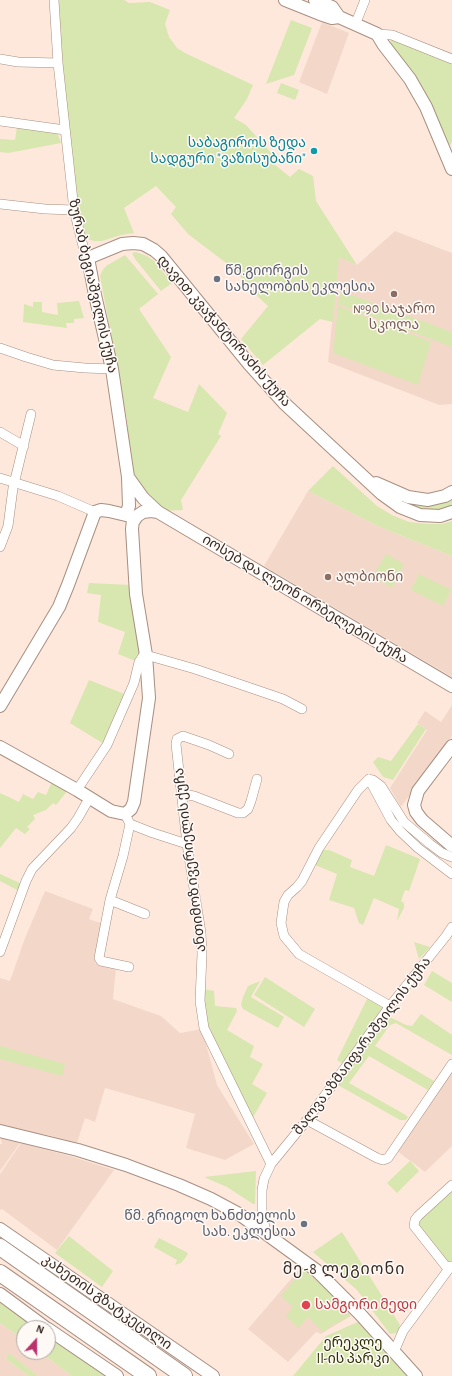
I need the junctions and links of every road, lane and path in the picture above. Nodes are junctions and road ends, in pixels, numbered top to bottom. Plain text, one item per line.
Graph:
1 (54, 0) edge
2 (285, 0) edge
3 (315, 0) edge
4 (365, 0) edge
5 (339, 17) junction
6 (355, 25) junction
7 (377, 34) junction
8 (0, 59) edge
9 (452, 59) edge
10 (58, 63) junction
11 (0, 121) edge
12 (65, 130) junction
13 (452, 169) edge
14 (0, 204) edge
15 (74, 210) junction
16 (88, 258) junction
17 (0, 348) edge
18 (112, 369) junction
19 (31, 414) dead end
20 (0, 432) edge
21 (24, 446) junction
22 (364, 477) junction
23 (0, 478) edge
24 (15, 483) junction
25 (452, 492) edge
26 (136, 509) junction
27 (95, 512) junction
28 (452, 512) edge
29 (0, 547) edge
30 (146, 655) junction
31 (452, 686) edge
32 (0, 706) edge
33 (302, 709) dead end
34 (452, 746) edge
35 (0, 747) edge
36 (229, 754) dead end
37 (369, 779) junction
38 (257, 780) dead end
39 (77, 790) junction
40 (182, 794) junction
41 (90, 797) junction
42 (128, 819) junction
43 (187, 844) junction
44 (452, 846) edge
45 (452, 857) edge
46 (452, 874) edge
47 (110, 900) junction
48 (145, 914) dead end
49 (452, 927) edge
50 (0, 952) edge
51 (129, 967) dead end
52 (390, 1006) junction
53 (452, 1064) edge
54 (307, 1120) junction
55 (0, 1132) edge
56 (271, 1164) junction
57 (452, 1185) edge
58 (0, 1228) edge
59 (266, 1234) junction
60 (0, 1247) edge
61 (450, 1267) edge
62 (0, 1273) edge
63 (0, 1294) edge
64 (35, 1320) edge
65 (56, 1335) edge
66 (394, 1352) junction
67 (117, 1376) edge
68 (148, 1376) edge
69 (184, 1376) edge
70 (213, 1376) edge
71 (416, 1376) edge

1 - 10 street, ზურაბ ბეგიაშვილის ქუჩა
2 - 5 street
3 - 5 street
4 - 6 street
5 - 6 street
6 - 7 street
7 - 9 street
7 - 13 street
8 - 10 street
10 - 12 street, ზურაბ ბეგიაშვილის ქუჩა
11 - 12 street
12 - 15 street, ზურაბ ბეგიაშვილის ქუჩა
14 - 15 street
15 - 16 street, ზურაბ ბეგიაშვილის ქუჩა
16 - 18 street, ზურაბ ბეგიაშვილის ქუჩა
16 - 22 street, დავით კვაჭანტირაძის ქუჩა
17 - 18 street
18 - 26 street, ზურაბ ბეგიაშვილის ქუჩა
19 - 21 street
20 - 21 street
21 - 24 street
22 - 25 street, დავით კვაჭანტირაძის ქუჩა
22 - 28 street, დავით კვაჭანტირაძის ქუჩა
23 - 24 street
24 - 27 street
24 - 29 street
26 - 27 street
26 - 30 street
26 - 31 street, იოსებ და ლეონ ორბელების ქუჩა
27 - 32 street
30 - 33 street
30 - 39 street
30 - 42 street
34 - 44 street
35 - 39 street
36 - 40 street, ანთიმოზ ივერიელის ქუჩა
37 - 45 street
37 - 46 street
37 - 52 street
38 - 40 street
39 - 41 street
40 - 43 street, ანთიმოზ ივერიელის ქუჩა
41 - 42 street
41 - 50 street
42 - 43 street
42 - 47 street
43 - 56 street, ანთიმოზ ივერიელის ქუჩა
47 - 48 street
47 - 51 street
49 - 52 street, შალვა აზმაიფარაშვილის ქუჩა
52 - 54 street, შალვა აზმაიფარაშვილის ქუჩა
53 - 54 street
54 - 56 street, შალვა აზმაიფარაშვილის ქუჩა
55 - 59 street
56 - 59 street
57 - 61 street
58 - 70 street, კახეთის გზატკეცილი
59 - 66 street
60 - 69 highway, კახეთის გზატკეცილი
61 - 66 street
62 - 68 highway
63 - 64 street
65 - 67 street
66 - 71 street

